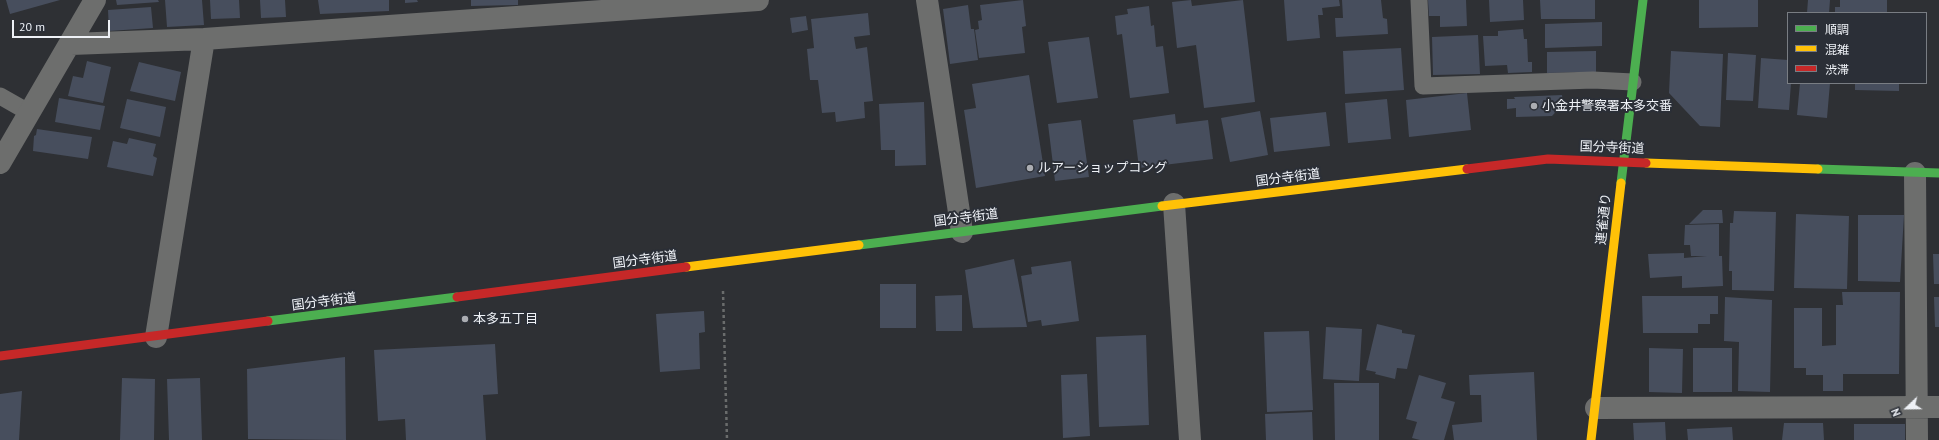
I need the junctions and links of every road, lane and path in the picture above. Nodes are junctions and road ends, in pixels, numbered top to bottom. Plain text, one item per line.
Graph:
1 (95, 0) edge
2 (758, 0) edge
3 (927, 0) edge
4 (1419, 0) edge
5 (1643, 0) edge
6 (204, 39) junction
7 (70, 44) junction
8 (1633, 82) junction
9 (0, 96) edge
10 (30, 113) junction
11 (1623, 161) junction
12 (0, 163) edge
13 (1916, 173) junction
14 (1939, 173) edge
15 (1174, 204) junction
16 (962, 232) junction
17 (722, 263) junction
18 (156, 337) junction
19 (0, 356) edge
20 (1917, 407) junction
21 (1939, 407) edge
22 (1596, 408) junction
23 (727, 440) edge
24 (1190, 440) edge
25 (1591, 440) edge
26 (1917, 440) edge

1 - 7 street
2 - 6 street
3 - 16 street
4 - 8 lane
5 - 8 main road, 連雀通り
6 - 7 street
6 - 18 street
7 - 10 street
8 - 11 main road, 連雀通り
9 - 10 lane
10 - 12 street
11 - 13 main road, 国分寺街道
11 - 15 main road, 国分寺街道
11 - 22 main road, 連雀通り
13 - 14 main road, 国分寺街道
13 - 20 street
15 - 16 main road, 国分寺街道
15 - 24 street
16 - 17 main road, 国分寺街道
17 - 18 main road, 国分寺街道
17 - 23 path
18 - 19 main road, 国分寺街道
20 - 21 street
20 - 22 street
20 - 26 street
22 - 25 main road, 連雀通り

